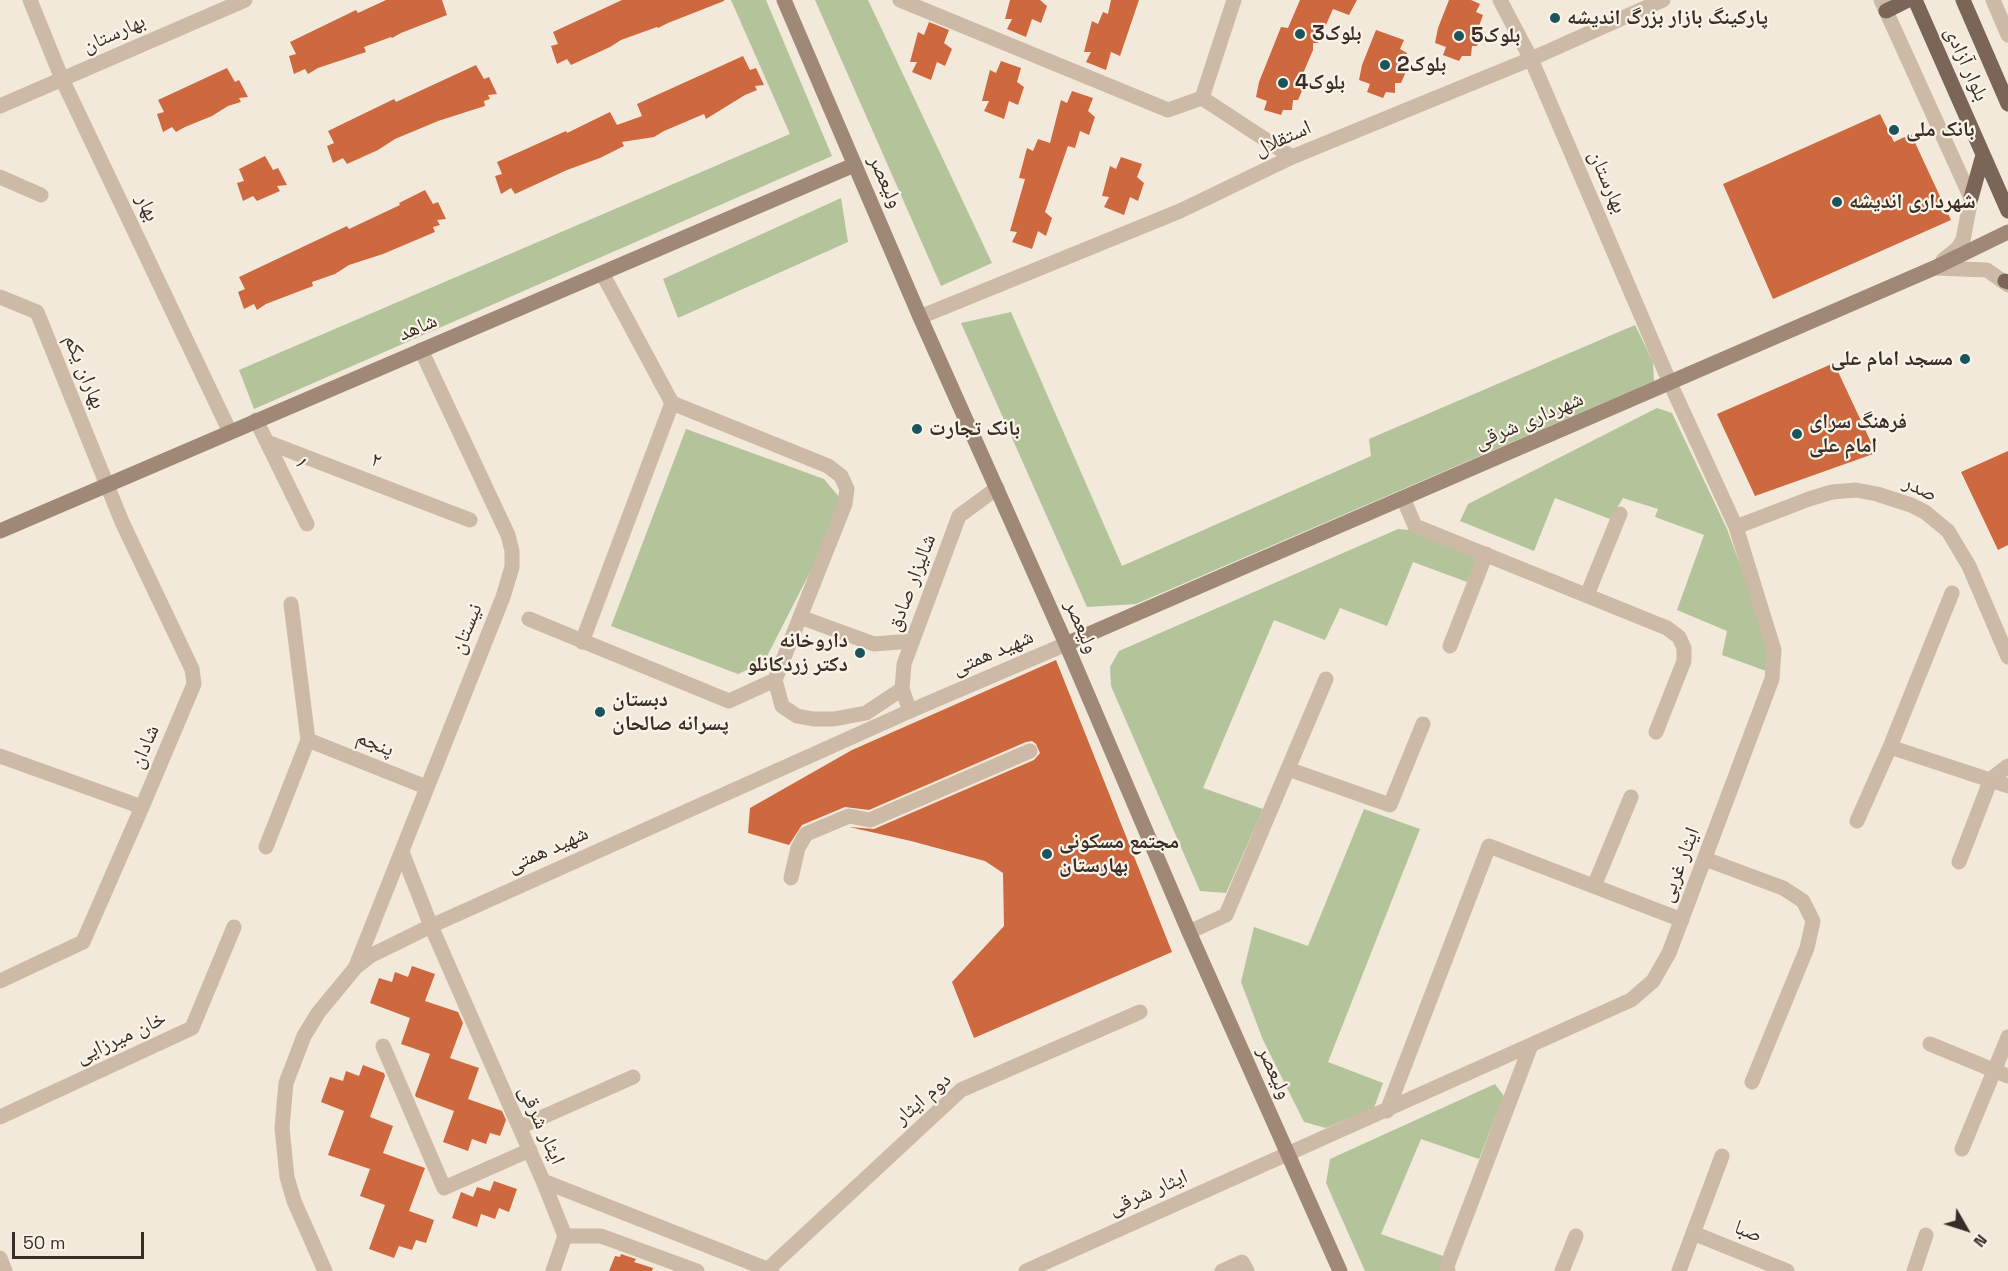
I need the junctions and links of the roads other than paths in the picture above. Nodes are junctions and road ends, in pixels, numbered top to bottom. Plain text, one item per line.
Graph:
1 (30, 0) edge
2 (244, 0) edge
3 (783, 0) edge
4 (900, 0) edge
5 (1234, 0) edge
6 (1500, 0) edge
7 (1664, 0) edge
8 (1908, 0) edge
9 (1915, 0) edge
10 (1963, 0) edge
11 (1993, 0) edge
12 (1883, 5) edge
13 (2008, 35) edge
14 (1532, 59) junction
15 (62, 79) junction
16 (1202, 98) junction
17 (2008, 104) edge
18 (0, 106) edge
19 (1983, 155) junction
20 (1292, 157) junction
21 (854, 165) junction
22 (0, 177) edge
23 (41, 195) dead end
24 (1971, 198) junction
25 (2008, 210) edge
26 (2008, 232) edge
27 (1934, 268) junction
28 (602, 273) junction
29 (2007, 283) edge
30 (0, 297) edge
31 (920, 317) junction
32 (422, 350) junction
33 (1670, 383) junction
34 (672, 403) junction
35 (256, 420) junction
36 (230, 432) junction
37 (267, 442) junction
38 (107, 484) junction
39 (997, 488) junction
40 (1403, 498) junction
41 (1620, 514) dead end
42 (471, 520) dead end
43 (307, 524) dead end
44 (1736, 527) junction
45 (0, 531) edge
46 (1486, 554) junction
47 (1952, 593) dead end
48 (1587, 595) junction
49 (291, 604) dead end
50 (800, 617) junction
51 (529, 619) dead end
52 (912, 641) junction
53 (582, 642) junction
54 (1066, 644) junction
55 (1450, 646) dead end
56 (2008, 657) edge
57 (1326, 679) dead end
58 (776, 680) junction
59 (902, 688) junction
60 (910, 711) junction
61 (1423, 724) dead end
62 (1656, 732) dead end
63 (308, 740) junction
64 (1890, 747) junction
65 (1030, 751) dead end
66 (0, 756) edge
67 (2008, 766) edge
68 (1288, 769) junction
69 (1991, 779) junction
70 (2008, 786) edge
71 (426, 787) junction
72 (1631, 796) dead end
73 (142, 807) junction
74 (1857, 821) dead end
75 (266, 847) dead end
76 (402, 852) junction
77 (1705, 859) junction
78 (1959, 862) dead end
79 (791, 878) dead end
80 (1594, 886) junction
81 (1682, 920) junction
82 (431, 926) junction
83 (234, 927) dead end
84 (1189, 932) junction
85 (356, 967) junction
86 (0, 981) edge
87 (1140, 1012) dead end
88 (2008, 1037) edge
89 (1930, 1044) dead end
90 (1531, 1045) junction
91 (383, 1046) dead end
92 (2001, 1074) edge
93 (633, 1077) dead end
94 (1752, 1082) dead end
95 (1387, 1111) junction
96 (0, 1117) edge
97 (519, 1127) junction
98 (1962, 1149) dead end
99 (530, 1150) junction
100 (1288, 1154) junction
101 (1722, 1156) dead end
102 (543, 1181) junction
103 (1694, 1233) junction
104 (1926, 1235) dead end
105 (566, 1236) junction
106 (1576, 1236) dead end
107 (0, 1258) edge
108 (662, 1265) edge
109 (768, 1270) edge
110 (5, 1271) edge
111 (324, 1271) edge
112 (553, 1271) edge
113 (697, 1271) edge
114 (1026, 1271) edge
115 (1222, 1271) edge
116 (1247, 1271) edge
117 (1340, 1271) edge
118 (1448, 1271) edge
119 (1562, 1271) edge
120 (1679, 1271) edge
121 (1787, 1271) edge
122 (1914, 1271) edge

1 - 15 street, بهار
2 - 15 street, بهارستان
3 - 21 main road, ولیعصر
4 - 16 street
5 - 16 street
6 - 14 street, بهارستان
7 - 14 street, استقلال
8 - 12 main road
9 - 19 main road, بلوار آزادی
10 - 17 main road, بلوار آزادی
11 - 13 street
12 - 24 street
14 - 20 street, استقلال
14 - 33 street, بهارستان
15 - 18 street, بهارستان
15 - 36 street, بهار
16 - 20 street
19 - 24 main road
19 - 25 main road, بلوار آزادی
20 - 31 street, استقلال
21 - 28 main road, شاهد
21 - 31 main road, ولیعصر
22 - 23 street
24 - 27 street
26 - 27 main road, شهرداری شرقی
27 - 29 street
27 - 33 main road, شهرداری شرقی
28 - 32 main road, شاهد
28 - 34 street
30 - 38 street, بهاران یکم
31 - 39 main road, ولیعصر
32 - 35 main road, شاهد
32 - 71 street, نيستان
33 - 40 main road, شهرداری شرقی
33 - 44 street, ایثار غربی
34 - 50 street
34 - 53 street
35 - 36 main road, شاهد
35 - 37 street, ۱
36 - 38 main road, شاهد
37 - 42 street, ۲
37 - 43 street, ۱
38 - 45 main road, شاهد
38 - 73 street, شادان
39 - 52 street, شالیزار صادق
39 - 54 main road, ولیعصر
40 - 46 street
40 - 54 main road, شهرداری شرقی
41 - 48 street
44 - 56 street, صدر
44 - 77 street, ایثار غربی
46 - 48 street
46 - 55 street
47 - 64 street
48 - 62 street
49 - 63 street
50 - 52 street
50 - 58 street
51 - 53 street
52 - 59 street, شالیزار صادق
53 - 58 street
54 - 60 street, شهید همتی
54 - 84 main road, ولیعصر
57 - 68 street
58 - 59 street
59 - 60 street, شالیزار صادق
60 - 82 street, شهید همتی
61 - 68 street
63 - 71 street, پنجم
63 - 75 street
64 - 69 street
64 - 74 street
65 - 79 street
66 - 73 street
67 - 69 street
68 - 84 street
69 - 70 street
69 - 78 street
71 - 76 street, نيستان
72 - 80 street
73 - 86 street, شادان
76 - 82 street
76 - 85 street, نيستان
77 - 81 street, ایثار غربی
77 - 94 street
80 - 81 street
80 - 95 street
81 - 90 street, ایثار غربی
82 - 85 street, شهید همتی
82 - 97 street, ایثار شرقی
83 - 96 street, خان میرزایی
84 - 100 main road, ولیعصر
85 - 111 street, شهید همتی
87 - 109 street, دوم ایثار
88 - 92 street
89 - 92 street
90 - 95 street, ایثار غربی
90 - 118 street
91 - 99 street
92 - 98 street
93 - 97 street
95 - 100 street, ایثار غربی
97 - 99 street, ایثار شرقی
99 - 102 street, ایثار شرقی
100 - 114 street, ایثار شرقی
100 - 117 main road, ولیعصر
101 - 103 street
102 - 105 street
102 - 109 street, ایثار شرقی
103 - 120 street
103 - 121 street, صبا
104 - 122 street
105 - 108 street
105 - 112 street
106 - 119 street
107 - 110 street
108 - 113 street
115 - 116 street

